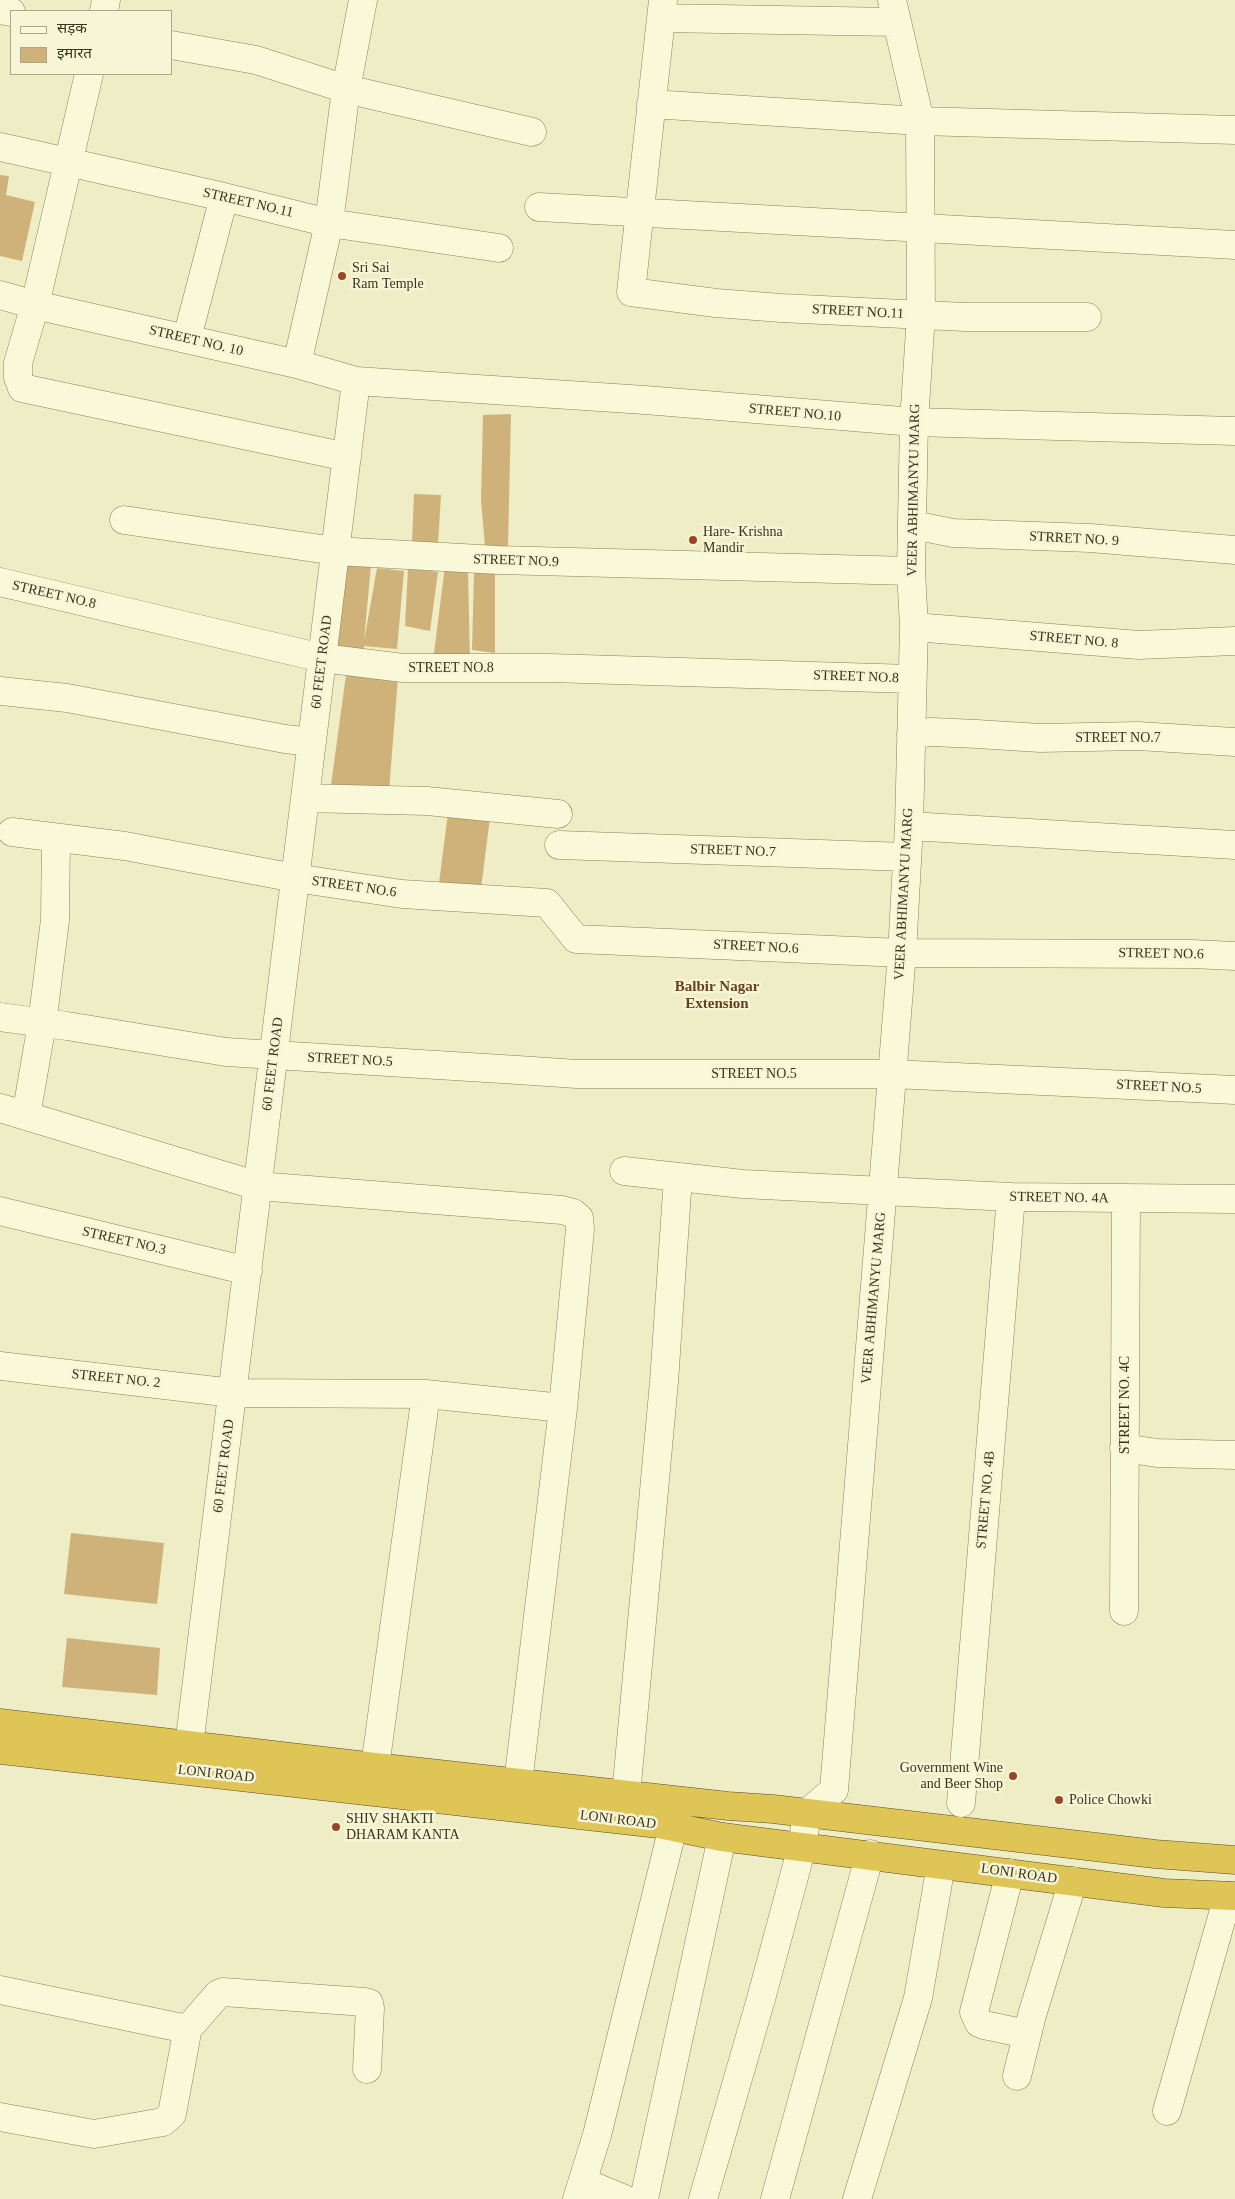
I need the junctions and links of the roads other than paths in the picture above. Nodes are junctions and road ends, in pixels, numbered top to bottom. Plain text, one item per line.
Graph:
1 (363, 0) edge
2 (662, 9) edge
3 (894, 11) edge
4 (172, 45) edge
5 (89, 75) edge
6 (346, 89) junction
7 (651, 104) junction
8 (920, 121) junction
9 (1235, 130) edge
10 (532, 132) dead end
11 (0, 147) edge
12 (68, 163) junction
13 (224, 197) junction
14 (539, 207) dead end
15 (639, 214) junction
16 (330, 223) junction
17 (920, 229) junction
18 (1235, 245) edge
19 (499, 248) dead end
20 (0, 295) edge
21 (35, 305) junction
22 (921, 315) junction
23 (1087, 317) dead end
24 (188, 338) junction
25 (9, 360) edge
26 (297, 364) junction
27 (356, 381) junction
28 (914, 422) junction
29 (1235, 431) edge
30 (347, 457) junction
31 (124, 520) dead end
32 (913, 525) junction
33 (1235, 550) edge
34 (335, 551) junction
35 (911, 572) junction
36 (0, 582) edge
37 (914, 627) junction
38 (1235, 641) edge
39 (322, 658) junction
40 (912, 679) junction
41 (0, 691) edge
42 (911, 734) junction
43 (312, 742) junction
44 (1235, 742) edge
45 (306, 798) junction
46 (558, 814) dead end
47 (909, 826) junction
48 (12, 832) dead end
49 (56, 838) junction
50 (559, 845) dead end
51 (1235, 845) edge
52 (907, 857) junction
53 (295, 878) junction
54 (902, 953) junction
55 (1235, 956) edge
56 (0, 1017) edge
57 (42, 1024) junction
58 (274, 1056) junction
59 (892, 1074) junction
60 (1235, 1090) edge
61 (0, 1108) edge
62 (26, 1116) junction
63 (624, 1171) dead end
64 (678, 1176) junction
65 (258, 1186) junction
66 (883, 1191) junction
67 (1011, 1197) junction
68 (1126, 1199) junction
69 (1235, 1199) edge
70 (0, 1211) edge
71 (248, 1271) junction
72 (0, 1366) edge
73 (232, 1393) junction
74 (426, 1394) junction
75 (563, 1408) junction
76 (1124, 1448) junction
77 (1235, 1455) edge
78 (1124, 1610) dead end
79 (0, 1723) edge
80 (189, 1746) junction
81 (0, 1750) edge
82 (375, 1767) junction
83 (518, 1783) junction
84 (626, 1795) junction
85 (961, 1803) dead end
86 (807, 1813) junction
87 (673, 1827) junction
88 (722, 1837) junction
89 (802, 1847) junction
90 (870, 1854) junction
91 (1235, 1860) edge
92 (941, 1865) junction
93 (1010, 1873) junction
94 (1073, 1881) junction
95 (1232, 1896) edge
96 (0, 1990) edge
97 (188, 2027) junction
98 (1027, 2034) junction
99 (367, 2069) dead end
100 (1017, 2076) dead end
101 (1167, 2111) dead end
102 (0, 2117) edge
103 (580, 2191) edge
104 (624, 2199) edge
105 (644, 2199) edge
106 (703, 2199) edge
107 (775, 2199) edge
108 (857, 2199) edge

1 - 6 street
2 - 3 street
2 - 7 street
3 - 8 street, VEER ABHIMANYU MARG
4 - 6 street
5 - 12 street
6 - 10 street
6 - 16 street
7 - 8 street
7 - 15 street
8 - 9 street
8 - 17 street, VEER ABHIMANYU MARG
11 - 12 street, STREET NO.11
12 - 13 street, STREET NO.11
12 - 21 street
13 - 16 street, STREET NO.11
13 - 24 street
14 - 15 street
15 - 17 street
15 - 22 street, STREET NO.11
16 - 19 street, STREET NO.11
16 - 26 street
17 - 18 street
17 - 22 street, VEER ABHIMANYU MARG
20 - 21 street, STREET NO. 10
21 - 24 street, STREET NO. 10
21 - 25 street
22 - 23 street, STREET NO.11
22 - 28 street, VEER ABHIMANYU MARG
24 - 26 street, STREET NO. 10
25 - 30 street
26 - 27 street, STREET NO. 10
27 - 28 street, STREET NO.10
27 - 30 street, 60 FEET ROAD
28 - 29 street, STREET NO.10
28 - 32 street, VEER ABHIMANYU MARG
30 - 34 street, 60 FEET ROAD
31 - 34 street, STREET NO.9
32 - 33 street, STRRET NO. 9
32 - 35 street, VEER ABHIMANYU MARG
34 - 35 street, STREET NO.9
34 - 39 street, 60 FEET ROAD
35 - 37 street, VEER ABHIMANYU MARG
36 - 39 street, STREET NO.8
37 - 38 street, STREET NO. 8
37 - 40 street, VEER ABHIMANYU MARG
39 - 40 street, STREET NO.8
39 - 43 street, 60 FEET ROAD
40 - 42 street, VEER ABHIMANYU MARG
41 - 43 street
42 - 44 street, STREET NO.7
42 - 47 street, VEER ABHIMANYU MARG
43 - 45 street, 60 FEET ROAD
45 - 46 street
45 - 53 street, 60 FEET ROAD
47 - 51 street
47 - 52 street, VEER ABHIMANYU MARG
48 - 49 street, STREET NO.6
49 - 53 street, STREET NO.6
49 - 57 street
50 - 52 street, STREET NO.7
52 - 54 street, VEER ABHIMANYU MARG
53 - 54 street, STREET NO.6
53 - 58 street, 60 FEET ROAD
54 - 55 street, STREET NO.6
54 - 59 street, VEER ABHIMANYU MARG
56 - 57 street, STREET NO.5
57 - 58 street, STREET NO.5
57 - 62 street
58 - 59 street, STREET NO.5
58 - 65 street, 60 FEET ROAD
59 - 60 street, STREET NO.5
59 - 66 street, VEER ABHIMANYU MARG
61 - 62 street
62 - 65 street
63 - 64 street, STREET NO. 4A
64 - 66 street, STREET NO. 4A
64 - 84 street
65 - 71 street, 60 FEET ROAD
65 - 75 street
66 - 67 street, STREET NO. 4A
66 - 86 street, VEER ABHIMANYU MARG
67 - 68 street, STREET NO. 4A
67 - 85 street, STREET NO. 4B
68 - 69 street, STREET NO. 4A
68 - 76 street, STREET NO. 4C
70 - 71 street, STREET NO.3
71 - 73 street, 60 FEET ROAD
72 - 73 street, STREET NO. 2
73 - 74 street, STREET NO. 2
73 - 80 street, 60 FEET ROAD
74 - 75 street, STREET NO. 2
74 - 82 street
75 - 83 street
76 - 77 street
76 - 78 street, STREET NO. 4C
79 - 80 highway, LONI ROAD
80 - 82 highway, LONI ROAD
81 - 87 highway, LONI ROAD
82 - 83 highway, LONI ROAD
83 - 84 highway, LONI ROAD
84 - 86 highway, LONI ROAD
86 - 89 street
86 - 91 highway, LONI ROAD
87 - 88 highway, LONI ROAD
87 - 103 street
88 - 89 highway, LONI ROAD
88 - 105 street
89 - 90 highway, LONI ROAD
89 - 106 street
90 - 92 highway, LONI ROAD
90 - 107 street
92 - 93 highway, LONI ROAD
92 - 108 street
93 - 94 highway, LONI ROAD
93 - 98 street
94 - 95 highway, LONI ROAD
94 - 98 street
95 - 101 street
96 - 97 street
97 - 99 street
97 - 102 street
98 - 100 street
103 - 104 street

